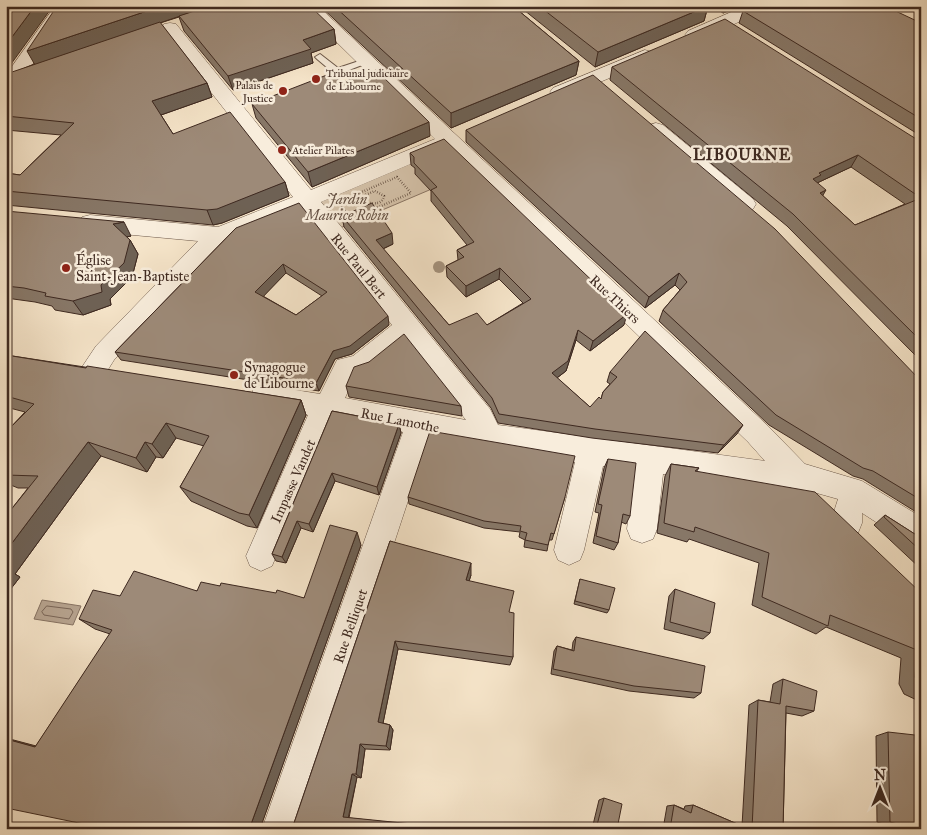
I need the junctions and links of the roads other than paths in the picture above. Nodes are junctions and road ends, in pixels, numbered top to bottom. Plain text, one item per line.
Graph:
1 (64, 6) edge
2 (308, 6) edge
3 (760, 6) edge
4 (703, 10) edge
5 (731, 27) junction
6 (170, 28) dead end
7 (674, 43) edge
8 (657, 51) edge
9 (320, 57) dead end
10 (365, 62) junction
11 (587, 71) junction
12 (38, 72) edge
13 (8, 85) edge
14 (615, 95) edge
15 (540, 101) edge
16 (637, 114) edge
17 (458, 136) junction
18 (306, 200) junction
19 (66, 220) edge
20 (763, 220) edge
21 (218, 235) junction
22 (408, 326) junction
23 (64, 365) edge
24 (93, 370) junction
25 (122, 374) edge
26 (238, 392) edge
27 (328, 406) junction
28 (420, 424) junction
29 (489, 436) junction
30 (592, 452) junction
31 (650, 459) junction
32 (796, 474) junction
33 (864, 498) junction
34 (642, 529) dead end
35 (921, 534) edge
36 (569, 550) dead end
37 (260, 556) dead end
38 (281, 829) edge

1 - 13 street
2 - 10 street, Rue Thiers
3 - 5 street
4 - 5 street
5 - 7 street
6 - 18 street, Rue Paul Bert
8 - 11 street
9 - 10 lane
10 - 17 street, Rue Thiers
11 - 14 street
11 - 15 street
12 - 13 street
16 - 20 street
17 - 18 street
17 - 32 street, Rue Thiers
18 - 21 street
18 - 22 street, Rue Paul Bert
19 - 21 street
21 - 24 street
22 - 27 street, Impasse Vandet
22 - 29 street, Rue Paul Bert
23 - 24 street
24 - 25 street
26 - 27 street, Rue Lamothe
27 - 28 street, Rue Lamothe
27 - 37 street, Impasse Vandet
28 - 29 street, Rue Lamothe
28 - 38 street, Rue Belliquet
29 - 30 street, Rue Lamothe
30 - 31 street, Rue Lamothe
30 - 36 street
31 - 32 street, Rue Lamothe
31 - 34 street
32 - 33 street
32 - 33 street, Rue Thiers
33 - 35 street

